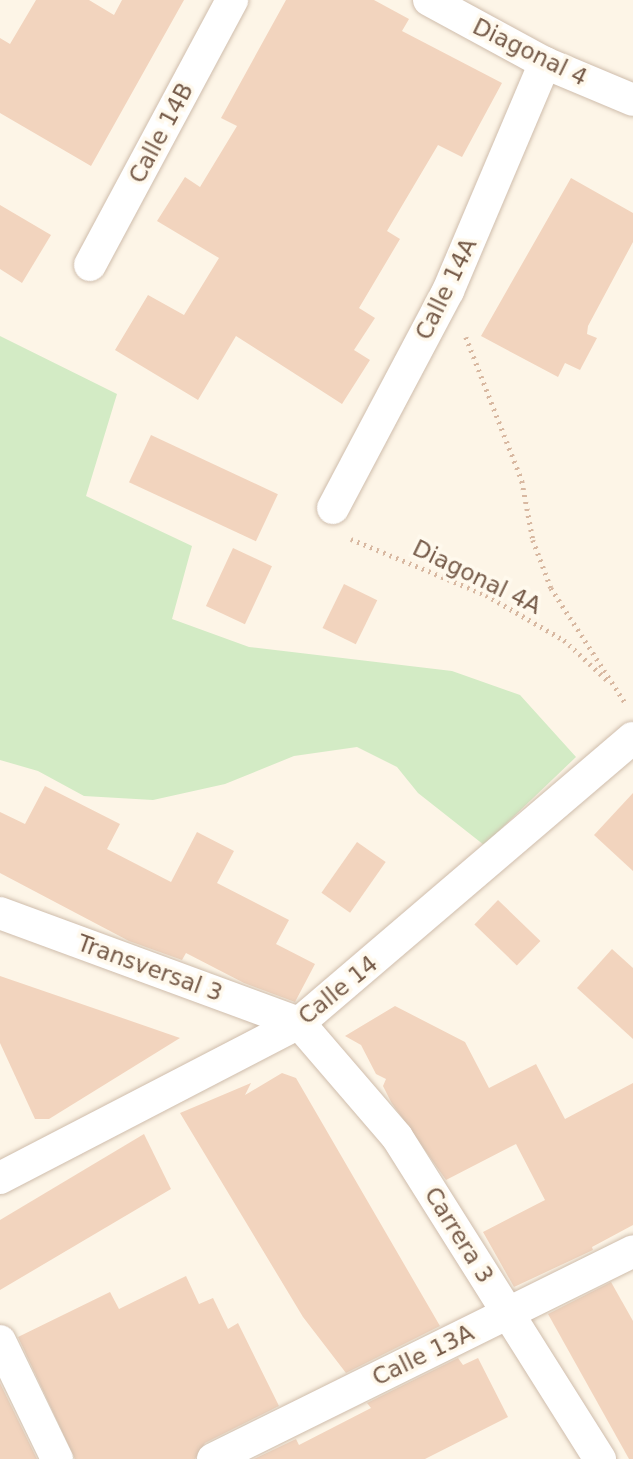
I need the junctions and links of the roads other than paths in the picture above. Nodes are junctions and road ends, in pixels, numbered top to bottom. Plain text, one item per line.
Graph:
1 (232, 0) edge
2 (429, 0) edge
3 (545, 63) junction
4 (633, 100) edge
5 (90, 265) dead end
6 (333, 508) road end
7 (633, 738) edge
8 (0, 913) edge
9 (299, 1023) junction
10 (0, 1178) edge
11 (633, 1251) edge
12 (508, 1313) junction
13 (0, 1341) edge
14 (57, 1459) edge
15 (213, 1459) edge
16 (600, 1459) edge

1 - 5 street, Calle 14B
2 - 3 street, Diagonal 4
3 - 4 street, Diagonal 4
3 - 6 street, Calle 14A
7 - 9 street, Calle 14
8 - 9 street, Transversal 3
9 - 10 street, Calle 14
9 - 12 street, Carrera 3
11 - 12 street, Calle 13A
12 - 15 street, Calle 13A
12 - 16 street, Carrera 3
13 - 14 street

